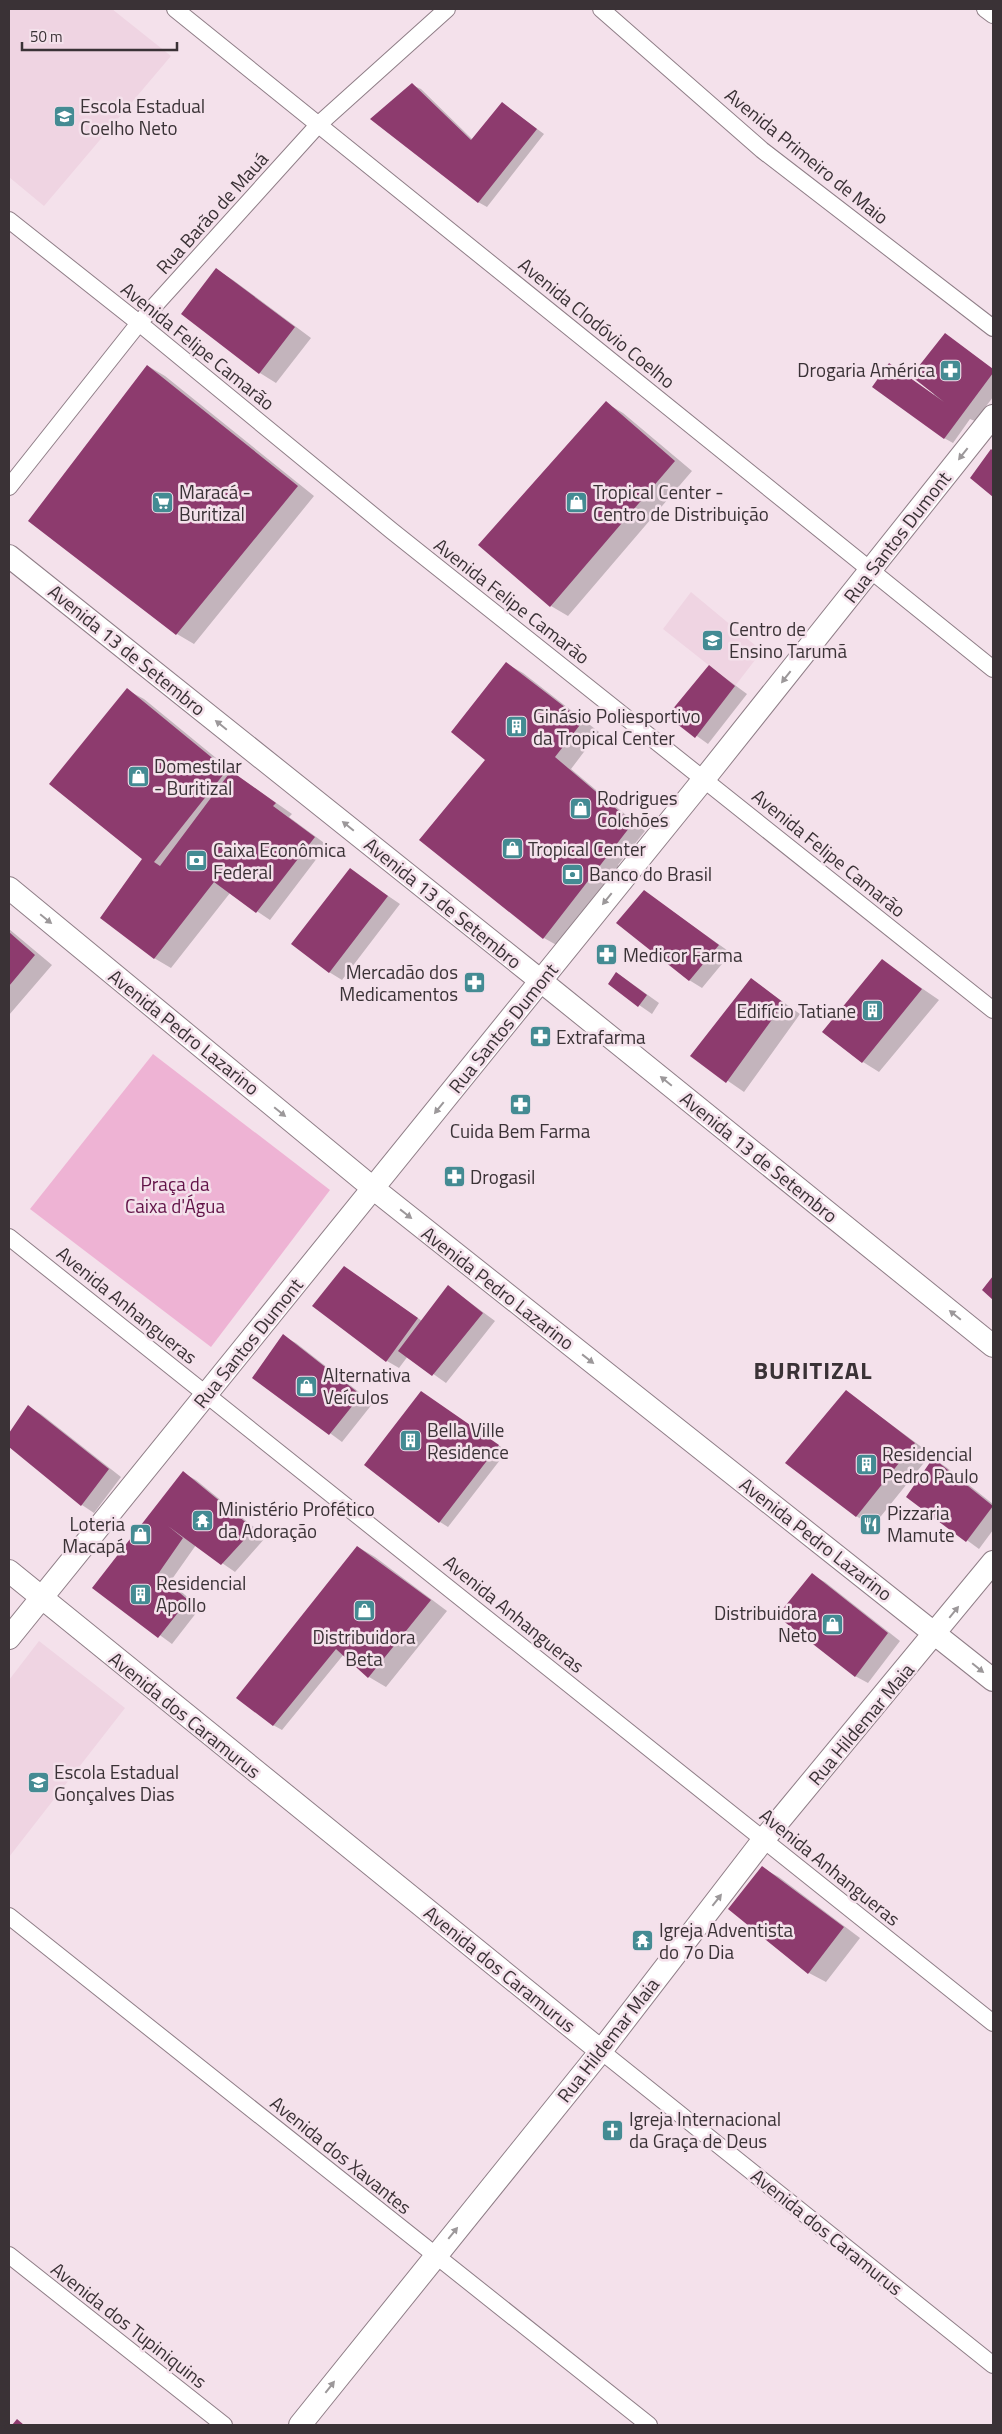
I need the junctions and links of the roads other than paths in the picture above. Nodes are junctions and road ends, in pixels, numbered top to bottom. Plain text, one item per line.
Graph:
1 (176, 9) edge
2 (447, 9) edge
3 (601, 9) edge
4 (985, 9) edge
5 (993, 15) edge
6 (318, 125) junction
7 (9, 220) edge
8 (139, 323) junction
9 (993, 328) edge
10 (993, 416) edge
11 (9, 487) edge
12 (9, 556) edge
13 (871, 570) junction
14 (993, 669) edge
15 (704, 780) junction
16 (9, 888) edge
17 (541, 981) junction
18 (993, 1010) edge
19 (374, 1189) junction
20 (9, 1237) edge
21 (993, 1346) edge
22 (206, 1394) junction
23 (993, 1562) edge
24 (9, 1570) edge
25 (40, 1597) junction
26 (936, 1634) junction
27 (9, 1638) edge
28 (993, 1680) edge
29 (764, 1839) junction
30 (9, 1916) edge
31 (993, 2023) edge
32 (601, 2051) junction
33 (9, 2256) edge
34 (434, 2256) junction
35 (993, 2365) edge
36 (224, 2425) edge
37 (300, 2425) edge
38 (649, 2425) edge

1 - 6 street, Avenida Clodóvio Coelho
2 - 6 street, Rua Barão de Mauá
3 - 9 street, Avenida Primeiro de Maio
4 - 5 street
6 - 8 street, Rua Barão de Mauá
6 - 13 street, Avenida Clodóvio Coelho
7 - 8 street, Avenida Felipe Camarão
8 - 11 street, Rua Barão de Mauá
8 - 15 street, Avenida Felipe Camarão
10 -> 13 main road, Rua Santos Dumont
17 -> 12 main road, Avenida 13 de Setembro
13 - 14 street, Avenida Clodóvio Coelho
13 -> 15 main road, Rua Santos Dumont
15 -> 17 main road, Rua Santos Dumont
15 - 18 street, Avenida Felipe Camarão
16 -> 19 main road, Avenida Pedro Lazarino
17 -> 19 main road, Rua Santos Dumont
21 -> 17 main road, Avenida 13 de Setembro
19 - 22 main road, Rua Santos Dumont
19 -> 26 main road, Avenida Pedro Lazarino
20 - 22 street, Avenida Anhangueras
22 - 25 main road, Rua Santos Dumont
22 - 29 street, Avenida Anhangueras
26 -> 23 main road, Rua Hildemar Maia
24 - 25 main road, Avenida dos Caramurus
25 - 27 main road, Rua Santos Dumont
25 - 32 main road, Avenida dos Caramurus
26 -> 28 main road, Avenida Pedro Lazarino
26 - 29 main road, Rua Hildemar Maia
29 - 31 street, Avenida Anhangueras
32 -> 29 main road, Rua Hildemar Maia
30 - 34 street, Avenida dos Xavantes
34 -> 32 main road, Rua Hildemar Maia
32 - 35 street, Avenida dos Caramurus
33 - 36 street, Avenida dos Tupiniquins
37 -> 34 main road, Rua Hildemar Maia
34 - 38 street, Avenida dos Xavantes

